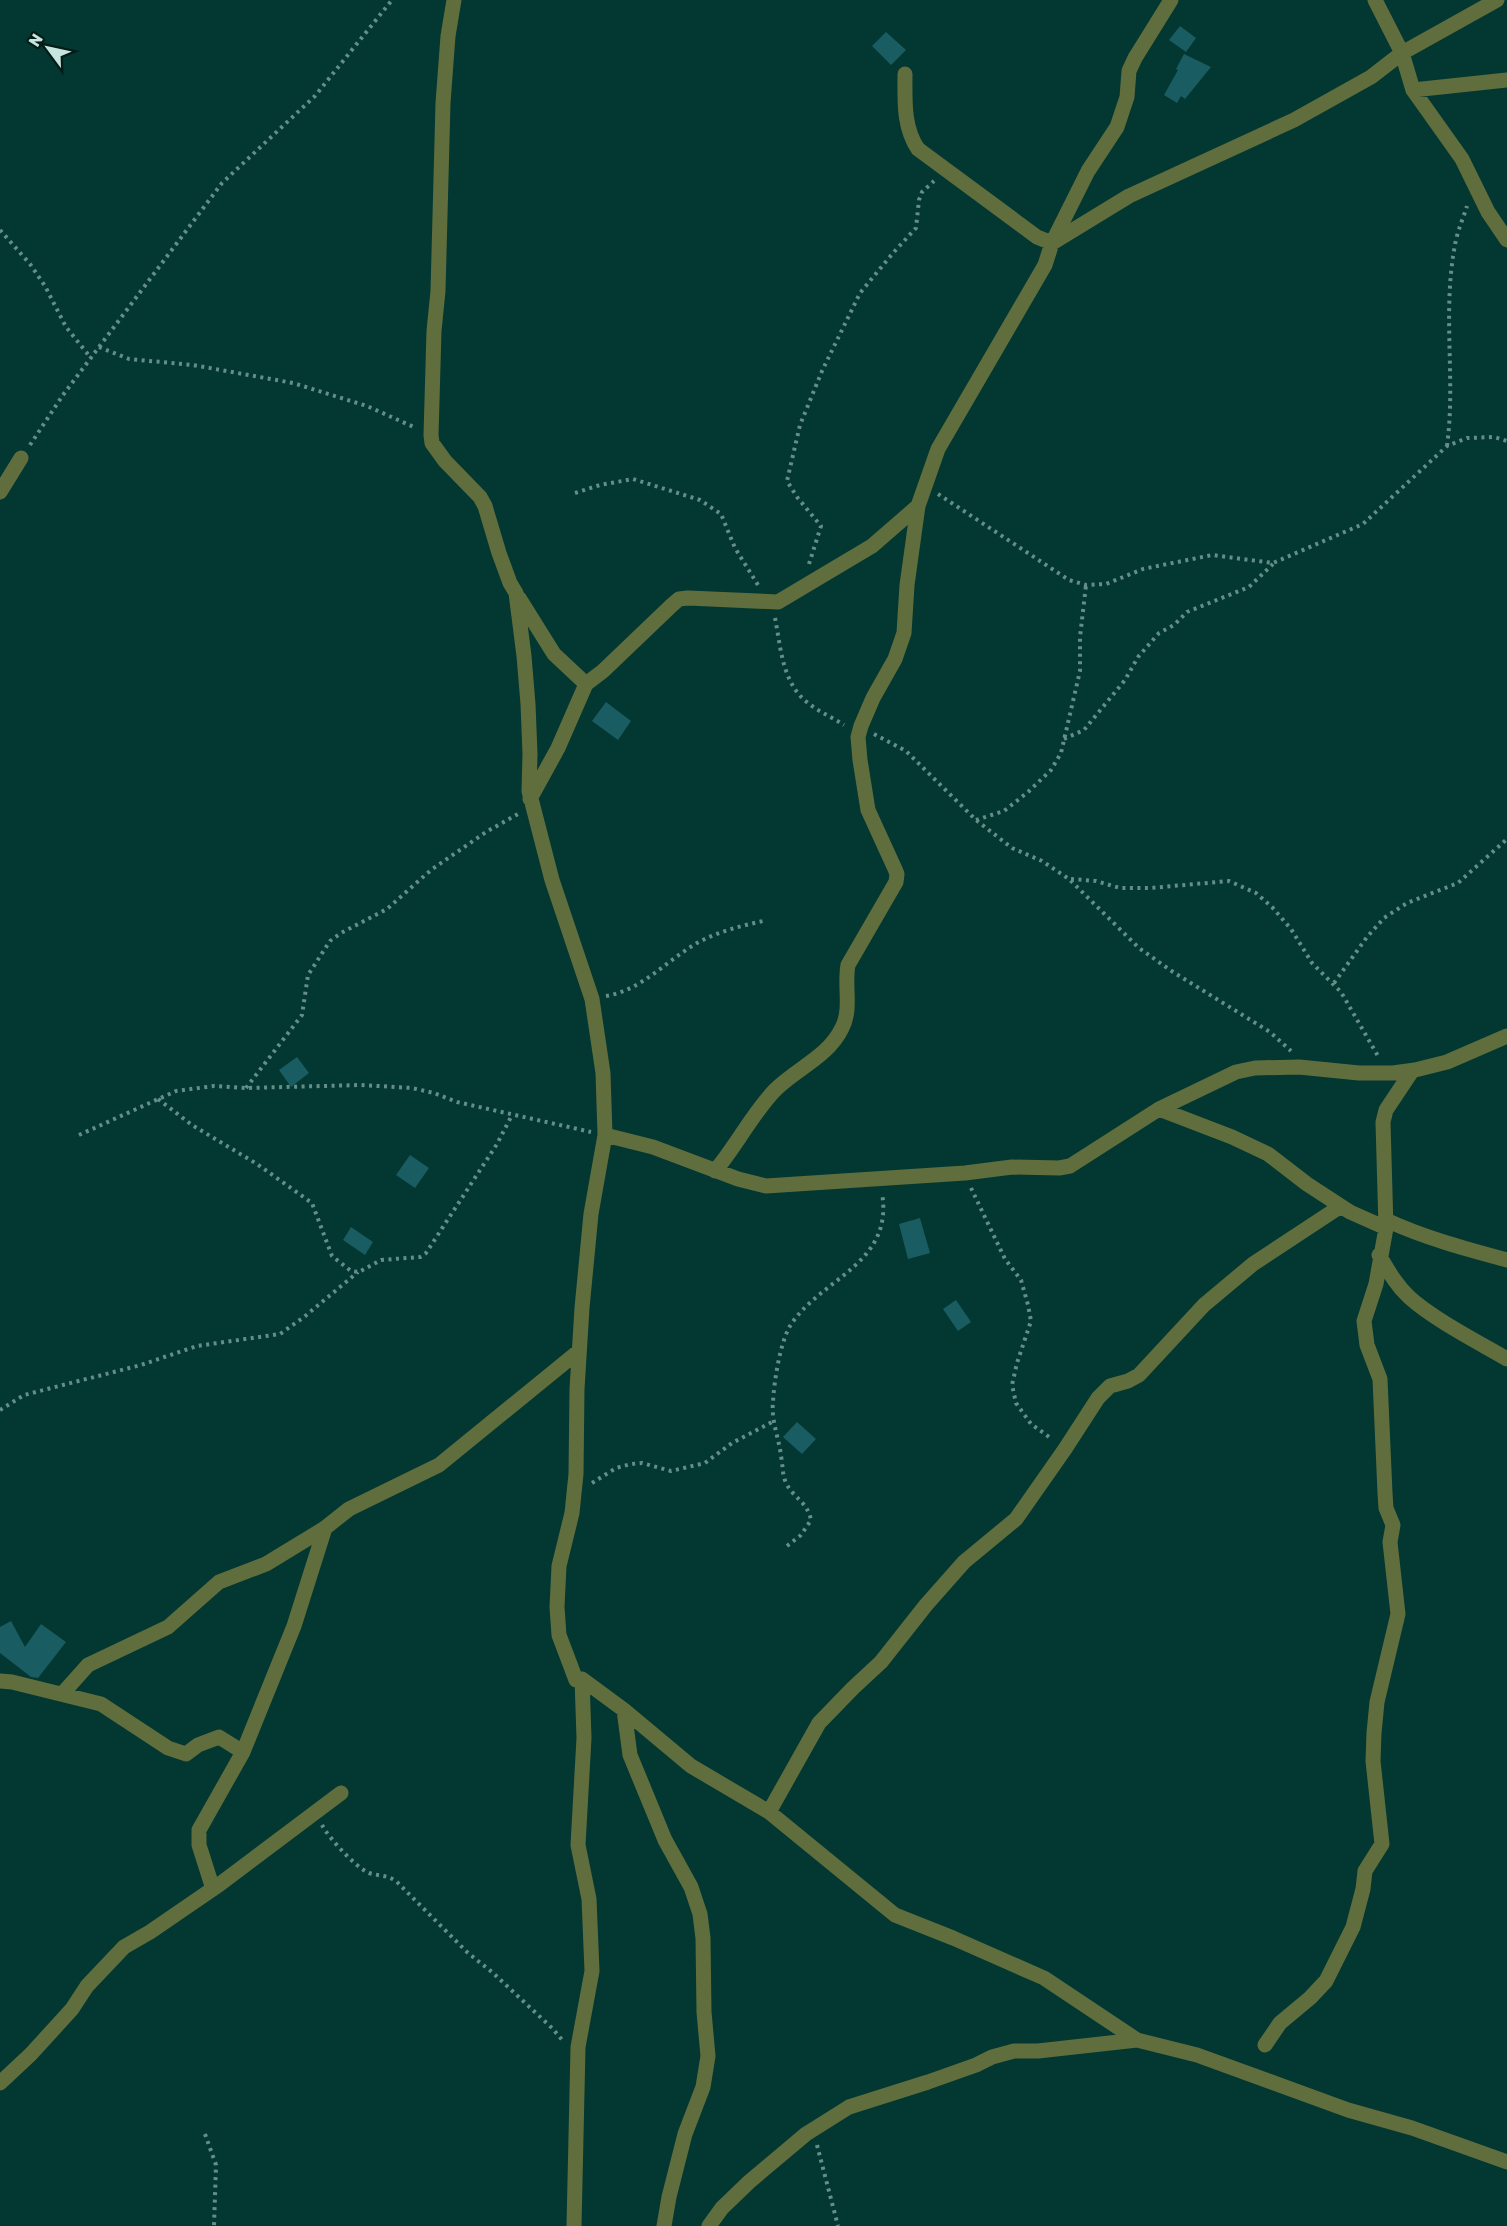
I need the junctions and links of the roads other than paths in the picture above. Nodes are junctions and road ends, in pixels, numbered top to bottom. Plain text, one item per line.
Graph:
1 (454, 0) edge
2 (1172, 0) edge
3 (1375, 0) edge
4 (1497, 0) edge
5 (1402, 53) junction
6 (905, 74) dead end
7 (1507, 80) edge
8 (1413, 90) junction
9 (1507, 240) edge
10 (1052, 243) junction
11 (21, 458) road end
12 (0, 492) edge
13 (918, 506) junction
14 (516, 592) junction
15 (586, 684) junction
16 (531, 803) junction
17 (1507, 1036) edge
18 (1412, 1071) junction
19 (1159, 1109) junction
20 (605, 1135) junction
21 (715, 1171) junction
22 (1341, 1206) junction
23 (1386, 1224) junction
24 (1379, 1256) junction
25 (1507, 1260) edge
26 (579, 1352) junction
27 (1507, 1359) edge
28 (325, 1528) junction
29 (582, 1679) junction
30 (0, 1681) edge
31 (63, 1693) junction
32 (624, 1710) junction
33 (243, 1752) junction
34 (340, 1793) dead end
35 (769, 1812) junction
36 (213, 1889) junction
37 (1137, 2040) junction
38 (1265, 2045) dead end
39 (0, 2083) edge
40 (1507, 2162) edge
41 (574, 2226) edge
42 (664, 2226) edge
43 (709, 2226) edge

1 - 14 street
2 - 10 street
3 - 5 street
4 - 5 street
5 - 8 street
5 - 10 street
6 - 10 street
7 - 8 street
8 - 9 street
10 - 13 street
11 - 12 street
13 - 15 street
13 - 21 street
14 - 15 street
14 - 16 street
15 - 16 street
16 - 20 street
17 - 18 street
18 - 19 street
18 - 23 street
19 - 21 street
19 - 22 street
20 - 21 street
20 - 26 street
22 - 23 street
22 - 35 street
23 - 24 street
23 - 25 street
24 - 27 street
24 - 38 street
26 - 28 street
26 - 29 street
28 - 31 street
28 - 33 street
29 - 32 street
29 - 41 street
30 - 31 street
31 - 33 street
32 - 35 street
32 - 42 street
33 - 36 street
34 - 36 street
35 - 37 street
36 - 39 street
37 - 40 street
37 - 43 street

